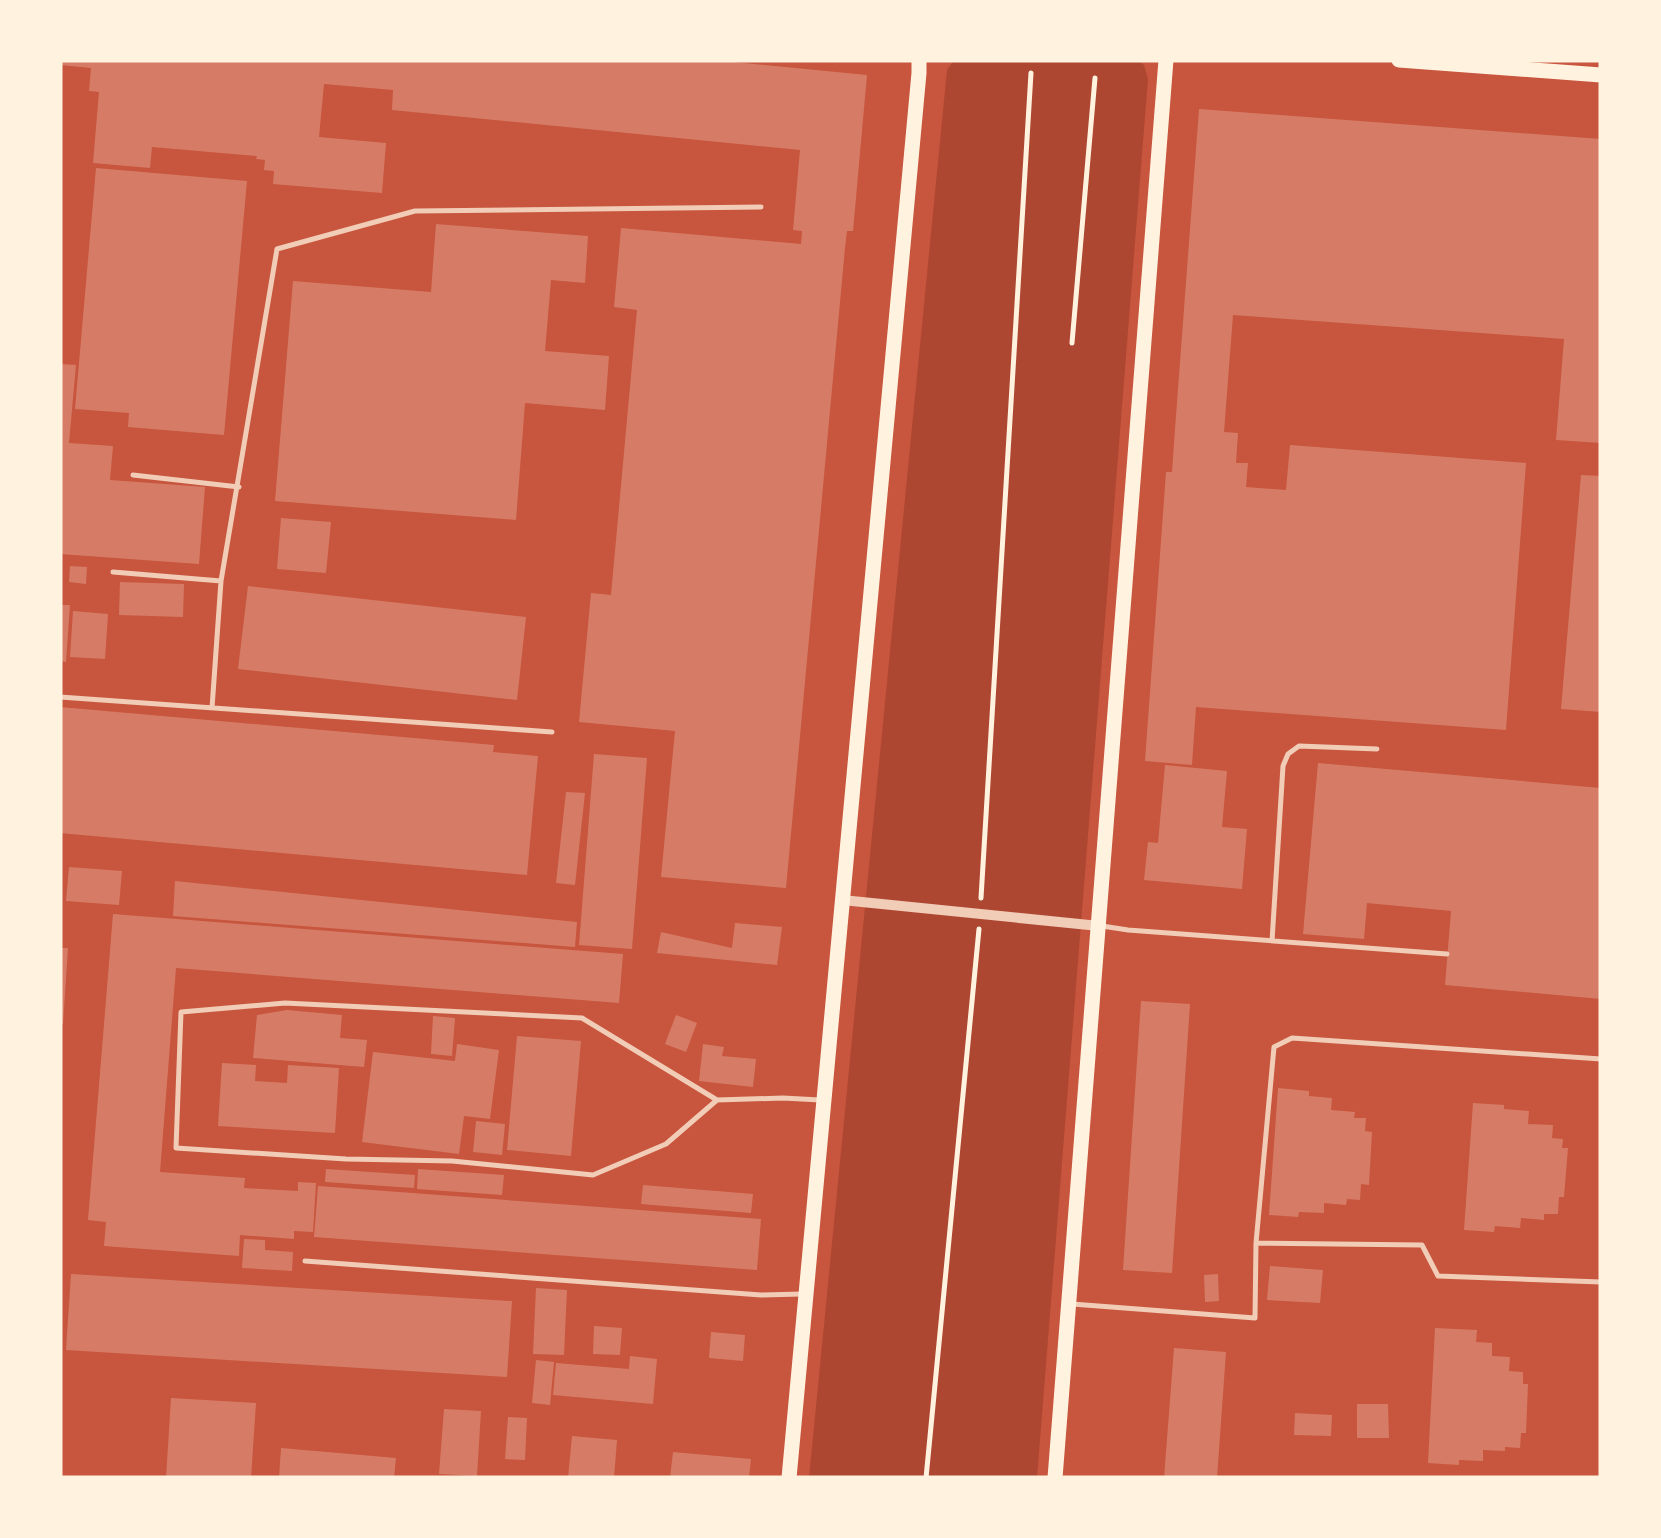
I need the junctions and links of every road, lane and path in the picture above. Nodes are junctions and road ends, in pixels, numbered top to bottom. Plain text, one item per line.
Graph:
1 (918, 60) edge
2 (1166, 60) edge
3 (1399, 60) edge
4 (1030, 74) dead end
5 (1601, 76) edge
6 (1095, 78) dead end
7 (761, 207) dead end
8 (1072, 343) dead end
9 (133, 475) dead end
10 (239, 486) junction
11 (113, 572) dead end
12 (221, 581) junction
13 (60, 697) edge
14 (212, 708) junction
15 (552, 732) dead end
16 (1377, 749) dead end
17 (842, 900) junction
18 (980, 914) junction
19 (1098, 926) junction
20 (1272, 941) junction
21 (1448, 954) dead end
22 (1601, 1059) edge
23 (717, 1100) junction
24 (823, 1100) junction
25 (1256, 1242) junction
26 (305, 1261) dead end
27 (1601, 1282) edge
28 (805, 1294) junction
29 (1069, 1304) junction
30 (789, 1478) edge
31 (926, 1478) edge
32 (1056, 1478) edge

1 - 17 main road
2 - 19 main road
3 - 5 main road
4 - 18 path
6 - 8 path
7 - 10 lane
9 - 10 lane
10 - 12 lane
11 - 12 lane
12 - 14 lane
13 - 14 lane
14 - 15 lane
16 - 20 lane
17 - 18 street
17 - 24 main road
18 - 19 street
18 - 31 path
19 - 20 lane
19 - 29 main road
20 - 21 lane
22 - 25 lane
23 - 23 lane
23 - 24 lane
24 - 28 main road
25 - 27 lane
25 - 29 lane
26 - 28 lane
28 - 30 main road
29 - 32 main road

